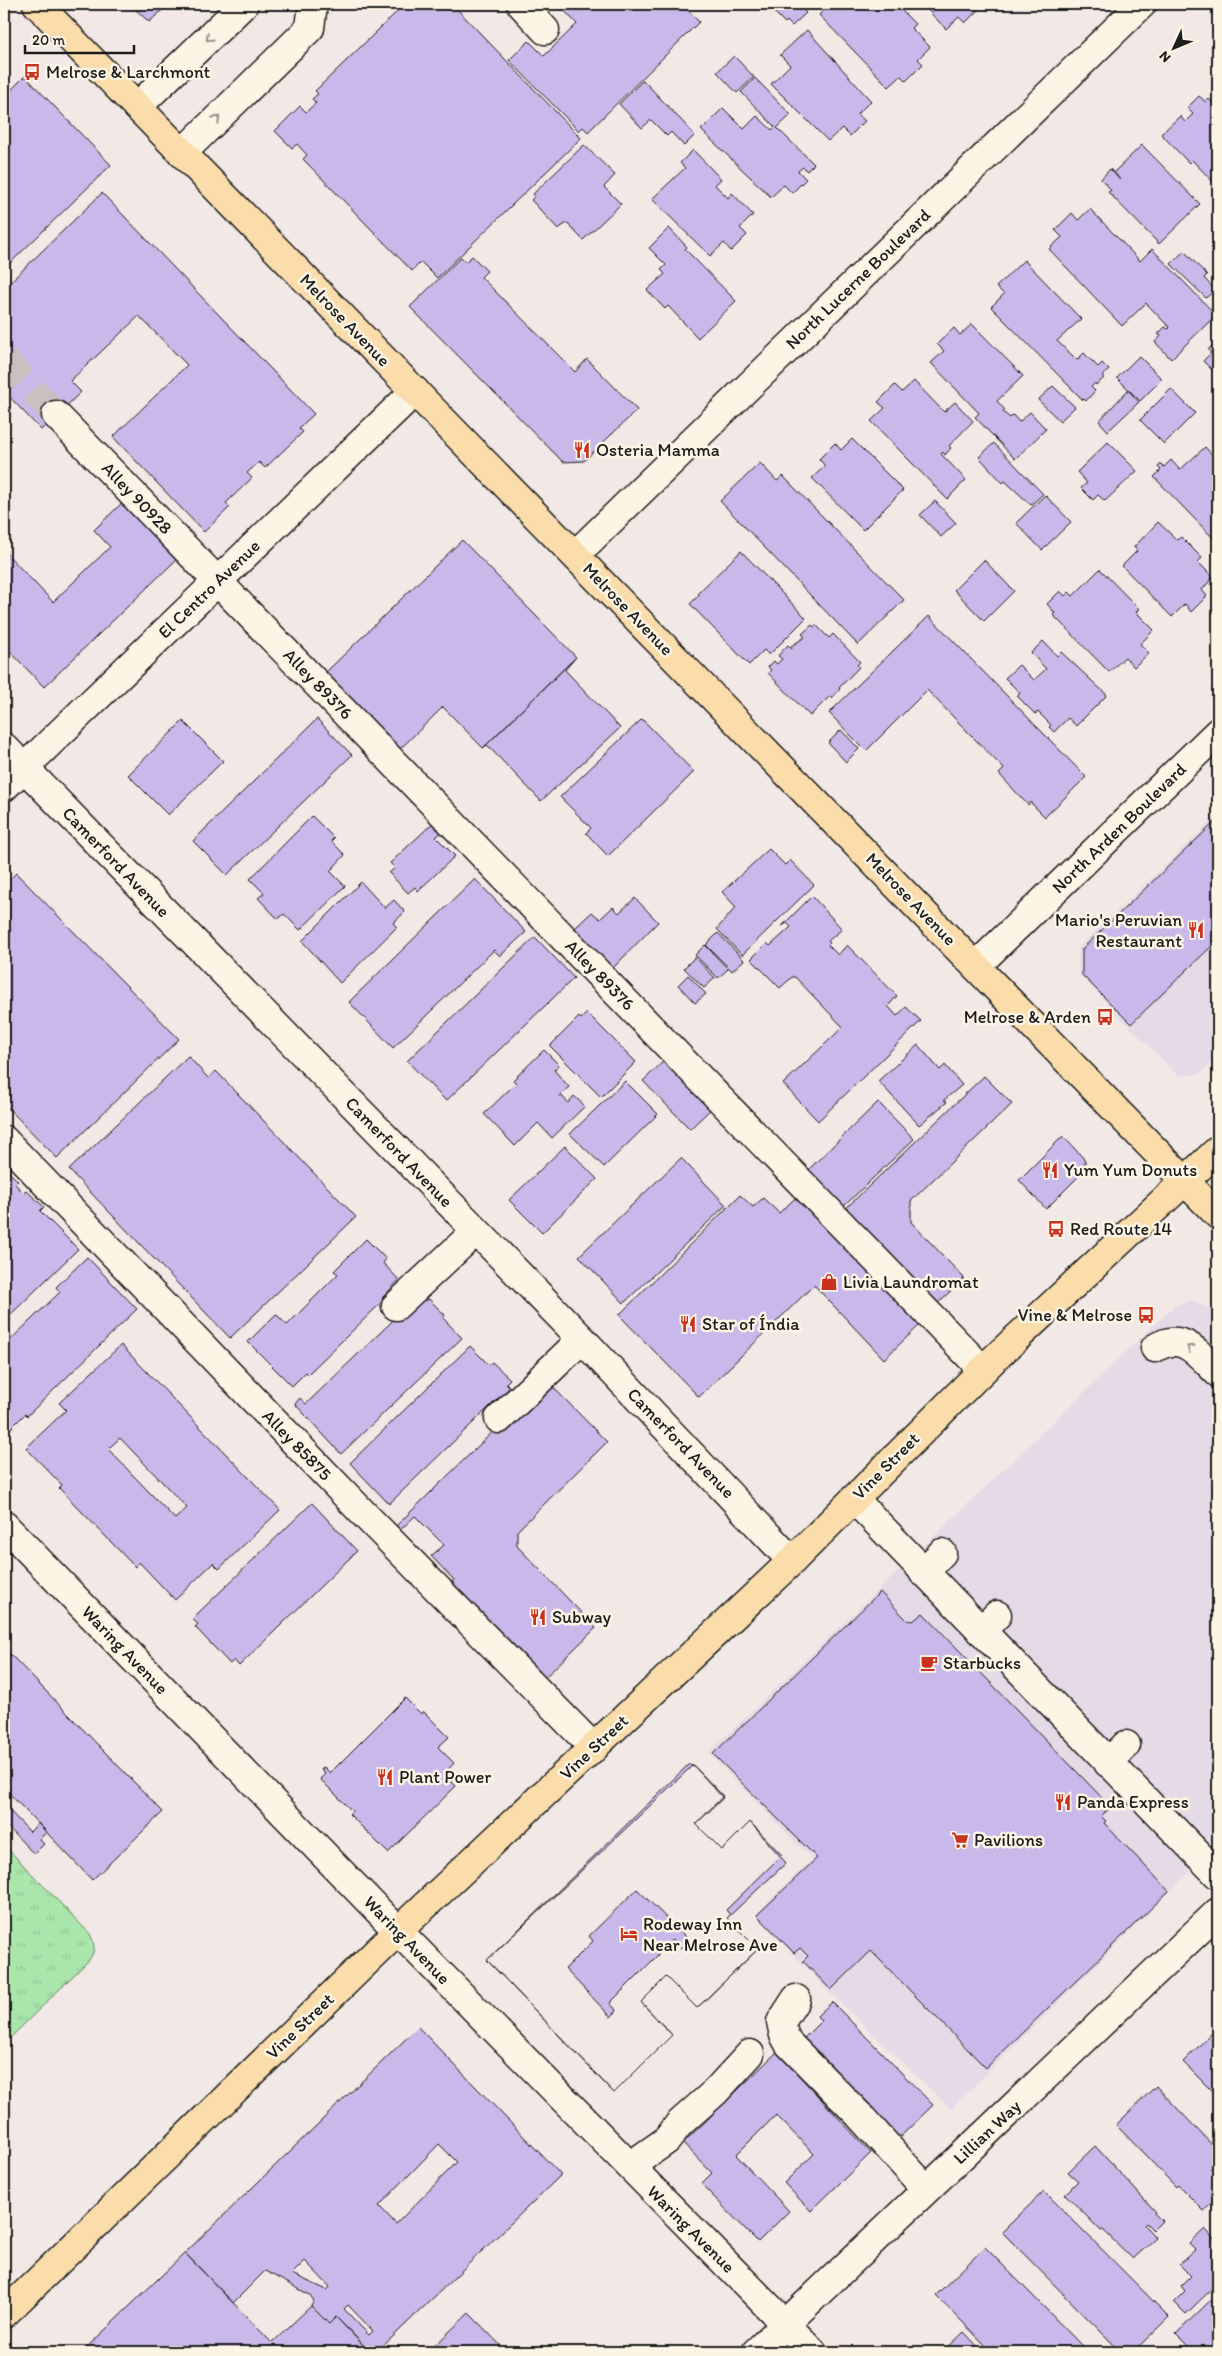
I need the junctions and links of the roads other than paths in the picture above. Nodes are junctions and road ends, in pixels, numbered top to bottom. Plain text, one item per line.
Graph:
1 (36, 4) edge
2 (244, 4) edge
3 (313, 4) edge
4 (521, 4) edge
5 (1142, 4) edge
6 (545, 30) dead end
7 (137, 107) junction
8 (182, 153) junction
9 (415, 391) junction
10 (56, 414) tunnel mouth
11 (574, 555) junction
12 (218, 581) junction
13 (1218, 732) edge
14 (4, 747) edge
15 (24, 768) junction
16 (4, 787) edge
17 (976, 966) junction
18 (4, 1140) edge
19 (1218, 1150) edge
20 (1185, 1181) junction
21 (1218, 1216) edge
22 (476, 1231) junction
23 (396, 1306) dead end
24 (582, 1339) junction
25 (1155, 1348) dead end
26 (983, 1370) junction
27 (1218, 1374) edge
28 (499, 1419) dead end
29 (854, 1499) junction
30 (4, 1525) edge
31 (942, 1553) dead end
32 (792, 1561) junction
33 (923, 1572) junction
34 (594, 1748) junction
35 (1218, 1875) edge
36 (1218, 1912) edge
37 (398, 1931) junction
38 (796, 1999) dead end
39 (750, 2054) dead end
40 (630, 2166) junction
41 (926, 2189) junction
42 (5, 2311) edge
43 (785, 2323) junction
44 (756, 2352) edge
45 (813, 2352) edge

1 - 7 main road, Melrose Avenue
2 -> 7 street
8 -> 3 street
4 - 6 street
5 - 11 street, North Lucerne Boulevard
7 - 8 main road, Melrose Avenue
8 - 9 main road, Melrose Avenue
9 - 11 main road, Melrose Avenue
9 - 12 street, El Centro Avenue
10 - 12 street, Alley 90928
11 - 17 main road, Melrose Avenue
12 - 15 street, El Centro Avenue
12 - 26 street, Alley 89376
13 - 17 street, North Arden Boulevard
14 - 15 street, Camerford Avenue
15 - 16 street, El Centro Avenue
15 - 22 street, Camerford Avenue
17 - 20 main road, Melrose Avenue
18 - 34 street, Alley 85875
19 - 20 main road, Vine Street
20 - 21 main road, Melrose Avenue
20 - 26 main road, Vine Street
22 - 23 street
22 - 24 street, Camerford Avenue
24 - 28 street
24 - 32 street, Camerford Avenue
27 -> 25 street
26 - 29 main road, Vine Street
29 - 32 main road, Vine Street
29 - 33 street
30 - 37 street, Waring Avenue
31 - 33 street
32 - 34 main road, Vine Street
33 - 35 street
34 - 37 main road, Vine Street
36 - 41 street, Lillian Way
37 - 40 street, Waring Avenue
37 - 42 main road, Vine Street
38 - 41 street
39 - 40 street
40 - 43 street, Waring Avenue
41 - 43 street, Lillian Way
43 - 44 street, Lillian Way
43 - 45 street, Waring Avenue

